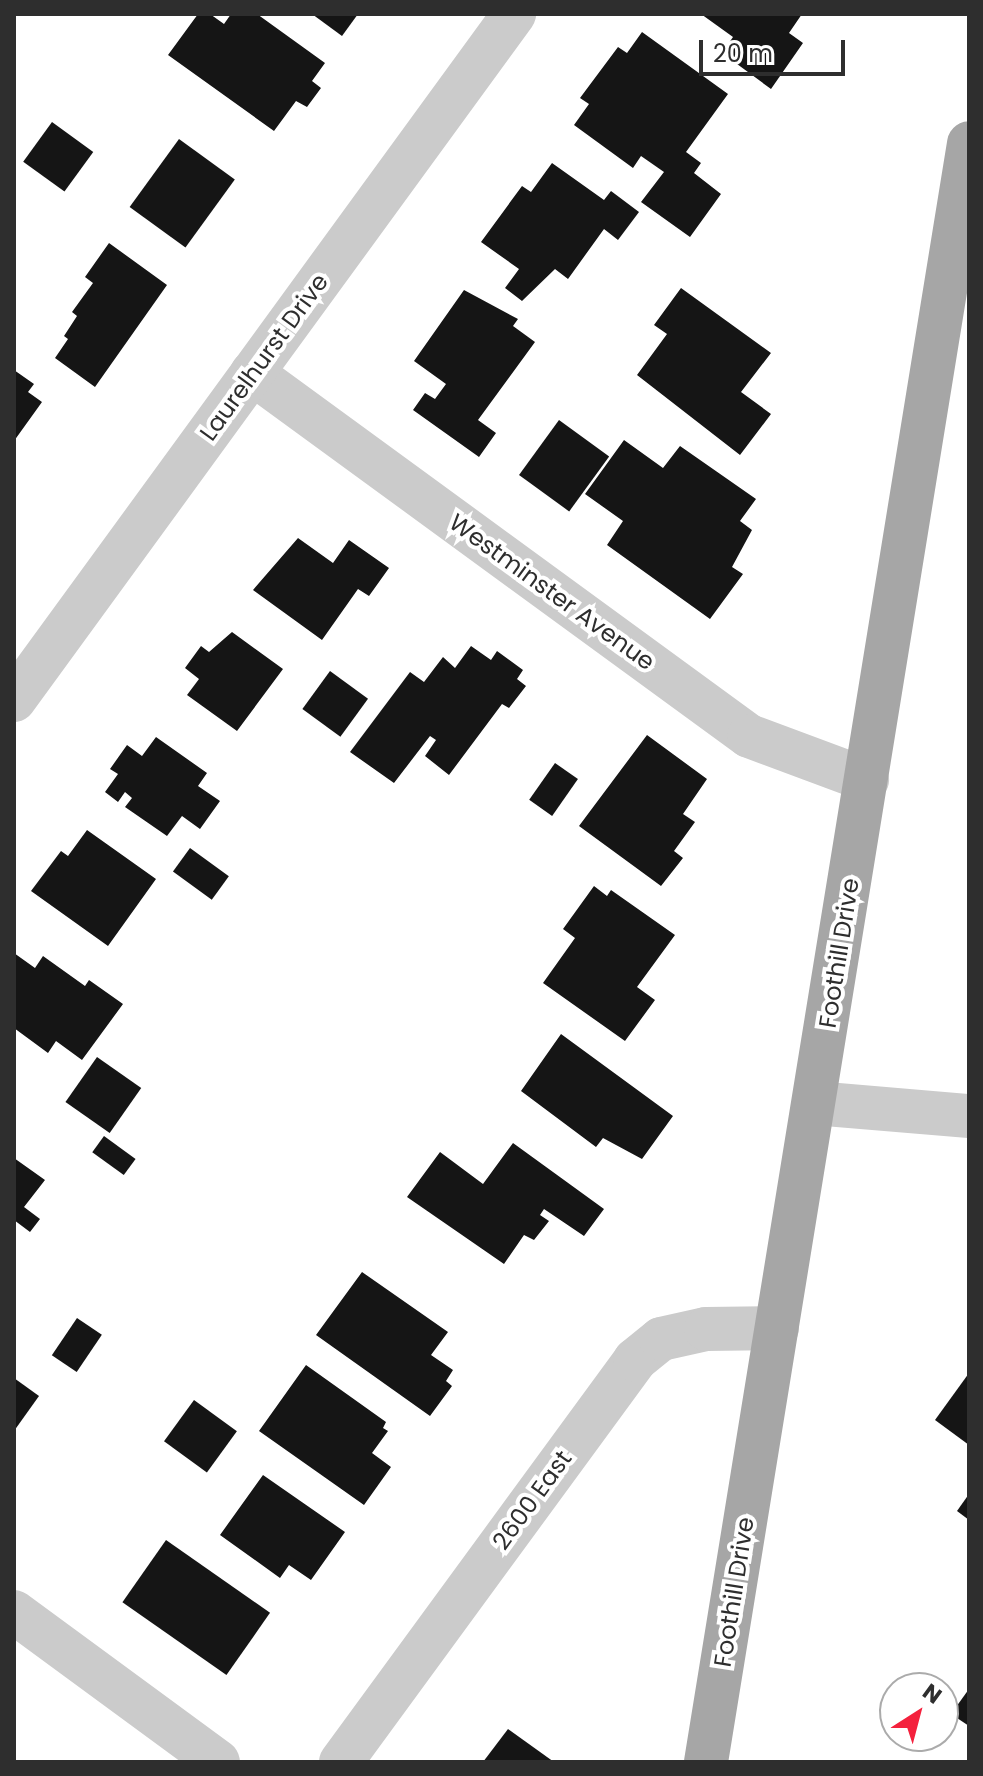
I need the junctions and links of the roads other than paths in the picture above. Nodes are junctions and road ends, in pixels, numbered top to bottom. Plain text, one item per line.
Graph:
1 (514, 14) edge
2 (969, 143) edge
3 (252, 373) junction
4 (14, 700) edge
5 (867, 780) junction
6 (814, 1103) junction
7 (969, 1116) edge
8 (777, 1328) junction
9 (14, 1612) edge
10 (218, 1762) edge
11 (341, 1762) edge
12 (706, 1762) edge

1 - 3 street, Laurelhurst Drive
2 - 5 main road, Foothill Drive
3 - 4 street, Laurelhurst Drive
3 - 5 street, Westminster Avenue
5 - 6 main road, Foothill Drive
6 - 7 street
6 - 8 main road, Foothill Drive
8 - 11 street, 2600 East
8 - 12 main road, Foothill Drive
9 - 10 street

